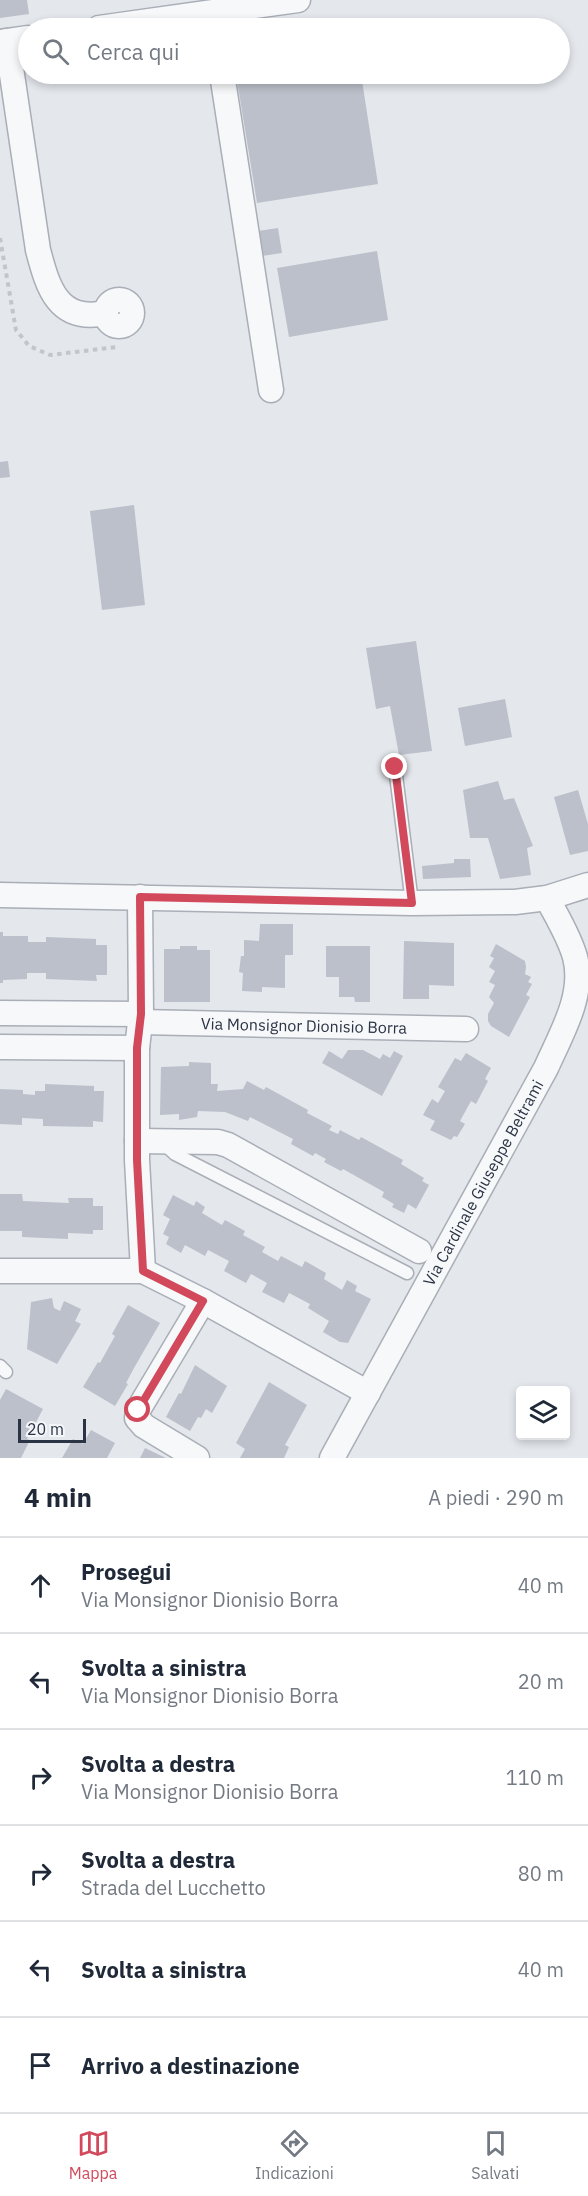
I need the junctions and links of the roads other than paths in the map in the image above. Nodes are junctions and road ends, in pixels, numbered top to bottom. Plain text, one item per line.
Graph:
1 (298, 0) edge
2 (226, 18) edge
3 (12, 40) edge
4 (224, 84) edge
5 (105, 313) dead end
6 (271, 390) dead end
7 (395, 767) dead end
8 (588, 885) edge
9 (0, 895) edge
10 (140, 897) junction
11 (547, 898) junction
12 (412, 903) junction
13 (0, 1013) edge
14 (140, 1018) junction
15 (466, 1029) dead end
16 (0, 1047) edge
17 (137, 1048) junction
18 (136, 1141) junction
19 (162, 1142) junction
20 (419, 1251) dead end
21 (0, 1271) edge
22 (143, 1271) junction
23 (407, 1273) dead end
24 (203, 1301) junction
25 (368, 1393) junction
26 (197, 1458) edge
27 (332, 1458) edge

1 - 2 street
3 - 5 street
4 - 6 street
7 - 12 lane
8 - 11 street
9 - 10 street
10 - 12 street
10 - 14 street
11 - 12 street
11 - 25 street, Via Cardinale Giuseppe Beltrami
13 - 14 street, Via Monsignor Dionisio Borra
14 - 15 street, Via Monsignor Dionisio Borra
14 - 17 street
16 - 17 street
17 - 18 street
18 - 19 street
18 - 22 street
19 - 20 street
19 - 23 lane
21 - 22 street
22 - 24 street
24 - 25 street
24 - 26 street
25 - 27 street, Via Cardinale Giuseppe Beltrami

